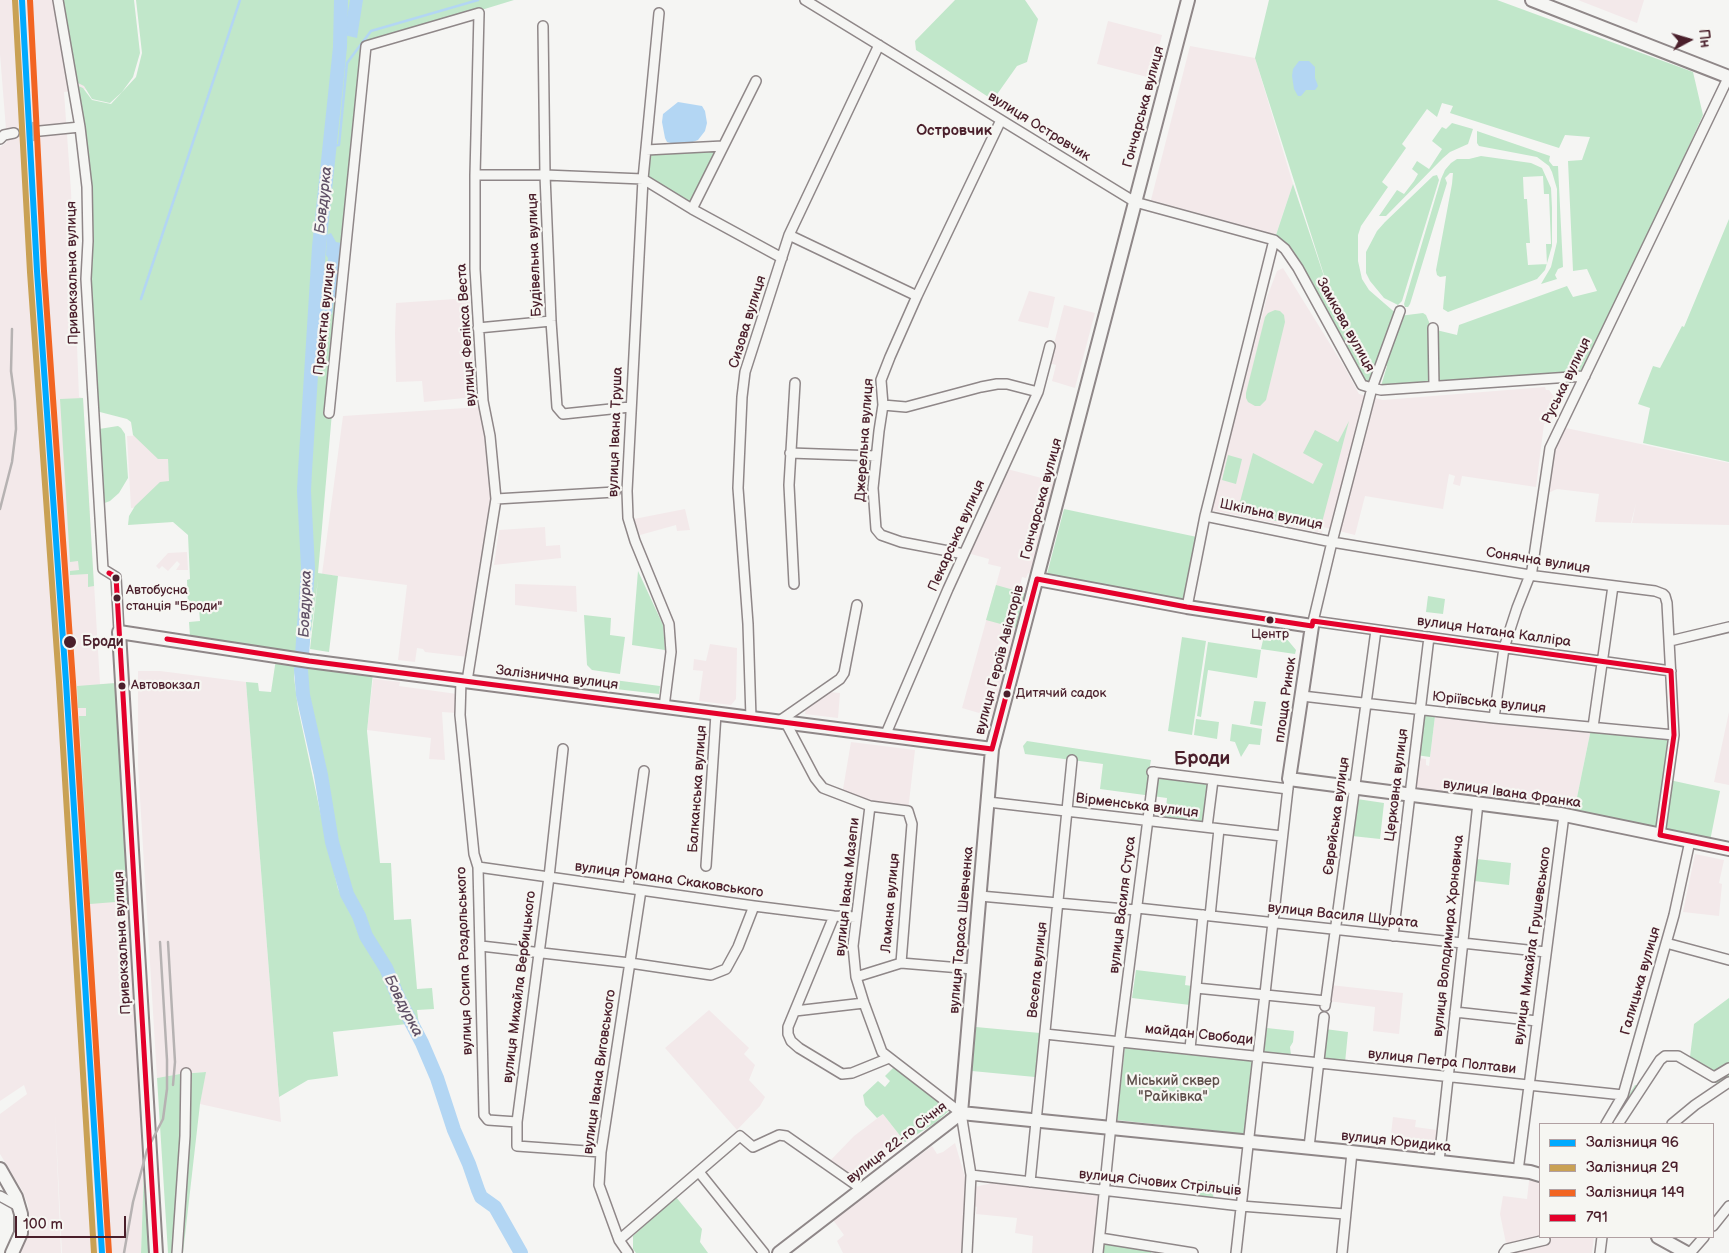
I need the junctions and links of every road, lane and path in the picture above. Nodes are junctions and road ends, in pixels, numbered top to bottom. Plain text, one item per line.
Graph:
1 (58, 0) edge
2 (805, 0) edge
3 (1188, 0) edge
4 (1532, 0) edge
5 (479, 13) joint
6 (659, 13) dead end
7 (544, 26) dead end
8 (879, 45) junction
9 (1729, 77) edge
10 (756, 81) dead end
11 (1001, 120) junction
12 (80, 127) junction
13 (40, 131) tunnel mouth
14 (14, 133) tunnel mouth
15 (0, 138) edge
16 (723, 146) junction
17 (646, 150) junction
18 (476, 175) junction
19 (545, 175) junction
20 (643, 179) junction
21 (1135, 202) junction
22 (692, 209) junction
23 (789, 235) junction
24 (1274, 240) junction
25 (782, 258) junction
26 (918, 296) junction
27 (1400, 311) dead end
28 (551, 320) junction
29 (478, 328) junction
30 (1432, 328) dead end
31 (1050, 346) dead end
32 (1585, 376) junction
33 (795, 383) dead end
34 (1434, 386) junction
35 (1372, 388) junction
36 (1038, 392) junction
37 (883, 405) junction
38 (630, 408) junction
39 (329, 413) dead end
40 (790, 453) junction
41 (876, 456) junction
42 (615, 492) dead end
43 (496, 499) junction
44 (1205, 516) junction
45 (1332, 542) junction
46 (964, 554) junction
47 (1530, 575) junction
48 (1037, 579) junction
49 (794, 584) dead end
50 (1613, 586) junction
51 (857, 605) dead end
52 (1187, 607) junction
53 (1313, 624) junction
54 (1729, 627) edge
55 (1376, 630) junction
56 (119, 632) junction
57 (1429, 637) junction
58 (1670, 641) junction
59 (1504, 648) junction
60 (1602, 661) junction
61 (1671, 671) junction
62 (464, 681) junction
63 (1302, 696) junction
64 (1366, 704) junction
65 (664, 707) junction
66 (1420, 710) junction
67 (716, 714) junction
68 (751, 718) junction
69 (1494, 718) junction
70 (782, 722) junction
71 (1592, 727) junction
72 (1674, 735) junction
73 (885, 736) junction
74 (563, 748) dead end
75 (992, 750) junction
76 (1072, 760) dead end
77 (644, 770) dead end
78 (1213, 780) junction
79 (1288, 784) junction
80 (1355, 788) junction
81 (1410, 795) junction
82 (988, 802) junction
83 (1478, 803) junction
84 (870, 806) junction
85 (1067, 811) junction
86 (1564, 815) junction
87 (1148, 820) junction
88 (1207, 828) junction
89 (1219, 829) junction
90 (1660, 835) junction
91 (1282, 836) junction
92 (1690, 841) junction
93 (1729, 849) edge
94 (706, 866) dead end
95 (478, 867) junction
96 (549, 877) junction
97 (628, 888) junction
98 (642, 890) junction
99 (980, 896) junction
100 (1058, 903) junction
101 (754, 906) junction
102 (1136, 909) junction
103 (1207, 915) junction
104 (834, 916) junction
105 (856, 917) junction
106 (1273, 923) junction
107 (1335, 929) junction
108 (1393, 936) junction
109 (1462, 943) junction
110 (1666, 943) junction
111 (481, 946) junction
112 (539, 952) junction
113 (1546, 952) junction
114 (1729, 960) edge
115 (630, 963) junction
116 (901, 963) junction
117 (973, 969) junction
118 (856, 977) junction
119 (1196, 988) junction
120 (1265, 995) junction
121 (864, 1003) junction
122 (795, 1011) junction
123 (1455, 1012) junction
124 (1324, 1017) dead end
125 (1536, 1021) junction
126 (1045, 1034) junction
127 (1120, 1042) junction
128 (1190, 1049) junction
129 (1258, 1056) junction
130 (889, 1058) junction
131 (1319, 1062) junction
132 (1729, 1068) edge
133 (186, 1073) dead end
134 (1448, 1076) junction
135 (1729, 1082) edge
136 (1529, 1084) junction
137 (1623, 1095) junction
138 (961, 1113) junction
139 (1037, 1120) junction
140 (517, 1122) junction
141 (1607, 1123) edge
142 (1619, 1123) edge
143 (1673, 1123) edge
144 (1111, 1127) junction
145 (1249, 1141) junction
146 (1309, 1147) junction
147 (601, 1152) junction
148 (1352, 1152) junction
149 (1439, 1161) junction
150 (0, 1169) edge
151 (1518, 1171) junction
152 (700, 1172) junction
153 (971, 1175) junction
154 (1539, 1175) edge
155 (1030, 1182) junction
156 (862, 1189) junction
157 (1105, 1190) junction
158 (0, 1196) edge
159 (1241, 1206) junction
160 (1729, 1206) edge
161 (20, 1207) junction
162 (1345, 1214) junction
163 (1714, 1225) edge
164 (1100, 1238) junction
165 (1602, 1238) edge
166 (1660, 1238) edge
167 (1703, 1238) edge
168 (619, 1240) junction
169 (1545, 1240) dead end
170 (12, 1253) edge
171 (157, 1253) edge
172 (177, 1253) edge
173 (628, 1253) edge
174 (764, 1253) edge
175 (779, 1253) edge
176 (968, 1253) edge
177 (1098, 1253) edge
178 (1193, 1253) edge
179 (1236, 1253) edge
180 (1342, 1253) edge
181 (1504, 1253) edge
182 (1600, 1253) edge
183 (1688, 1253) edge

1 - 12 street, Привокзальна вулиця
2 - 8 street, вулиця Островчик
3 - 21 main road, Гончарська вулиця
4 - 9 main road
5 - 18 street, вулиця Фелікса Веста
5 - 39 street, Проектна вулиця
6 - 17 street, вулиця Івана Труша
7 - 19 street, Будівельна вулиця
8 - 11 street, вулиця Островчик
8 - 23 street, Сизова вулиця
9 - 32 street, Руська вулиця
10 - 16 street
11 - 21 street, вулиця Островчик
11 - 26 street, Джерельна вулиця
12 - 13 street
12 - 56 street, Привокзальна вулиця
14 - 15 street
16 - 17 street
16 - 22 street
17 - 20 street, вулиця Івана Труша
18 - 19 street
18 - 29 street, вулиця Фелікса Веста
19 - 20 street
19 - 28 street, Будівельна вулиця
20 - 22 street
20 - 38 street, вулиця Івана Труша
21 - 24 street, вулиця Островчик
21 - 48 main road, Гончарська вулиця
22 - 25 street
23 - 25 street, Сизова вулиця
23 - 26 street
24 - 35 street, Замкова вулиця
24 - 44 street
25 - 68 street, Сизова вулиця
26 - 37 street, Джерельна вулиця
27 - 35 street
28 - 29 street
28 - 38 street, Будівельна вулиця
29 - 43 street, вулиця Фелікса Веста
30 - 34 street
31 - 36 street, Пекарська вулиця
32 - 34 street
32 - 47 street, Руська вулиця
33 - 40 street
34 - 35 street
35 - 45 street, Замкова вулиця
36 - 37 street
36 - 46 street, Пекарська вулиця
37 - 41 street, Джерельна вулиця
38 - 65 street, вулиця Івана Труша
40 - 41 street
40 - 49 street
41 - 46 street, Джерельна вулиця
42 - 43 street
43 - 62 street, вулиця Фелікса Веста
44 - 45 street, Шкільна вулиця
44 - 52 street
45 - 47 street, Сонячна вулиця
45 - 53 street, площа Ринок
46 - 73 street, Пекарська вулиця
47 - 50 street, Сонячна вулиця
47 - 59 street, Руська вулиця
48 - 52 main road, Гончарська вулиця
48 - 75 main road, вулиця Героїв Авіаторів
50 - 58 street, Сонячна вулиця
50 - 60 street
51 - 70 street
52 - 53 main road
53 - 55 street, вулиця Натана Калліра
53 - 63 main road, площа Ринок
54 - 58 street
55 - 57 street, вулиця Натана Калліра
55 - 64 street, Єврейська вулиця
56 - 62 main road, Залізнична вулиця
56 - 171 main road, Привокзальна вулиця
57 - 59 street, вулиця Натана Калліра
57 - 66 street, Церковна вулиця
58 - 61 street, Сонячна вулиця
59 - 60 street, вулиця Натана Калліра
59 - 69 street, Руська вулиця
60 - 61 street, вулиця Натана Калліра
60 - 71 street
61 - 72 street, Сонячна вулиця
62 - 65 main road, Залізнична вулиця
62 - 95 street, вулиця Осипа Роздольського
63 - 64 street, Юріївська вулиця
63 - 79 main road, площа Ринок
64 - 66 street, Юріївська вулиця
64 - 80 street, Єврейська вулиця
65 - 67 main road, Залізнична вулиця
66 - 69 street, Юріївська вулиця
66 - 81 street, Церковна вулиця
67 - 68 main road, Залізнична вулиця
67 - 94 street, Балканська вулиця
68 - 70 main road, Залізнична вулиця
69 - 71 street, Юріївська вулиця
70 - 73 main road, Залізнична вулиця
70 - 84 street, вулиця Івана Мазепи
71 - 72 street, Юріївська вулиця
72 - 90 street, Сонячна вулиця
73 - 75 main road, Залізнична вулиця
74 - 96 street, вулиця Михайла Вербицького
75 - 82 main road, вулиця Тараса Шевченка
76 - 85 street, Весела вулиця
77 - 97 street
78 - 79 street
78 - 87 street, вулиця Василя Стуса
78 - 88 street
79 - 80 main road, вулиця Івана Франка
79 - 91 street
80 - 81 main road, вулиця Івана Франка
80 - 107 street, Єврейська вулиця
81 - 83 main road, вулиця Івана Франка
81 - 108 street, Церковна вулиця
82 - 85 street, Вірменська вулиця
82 - 99 main road, вулиця Тараса Шевченка
83 - 86 main road, вулиця Івана Франка
83 - 109 street, вулиця Володимира Хроновича
84 - 105 street, вулиця Івана Мазепи
84 - 116 street, Ламана вулиця
85 - 87 street, Вірменська вулиця
85 - 100 street, Весела вулиця
86 - 90 main road, вулиця Івана Франка
86 - 113 street, вулиця Михайла Грушевського
87 - 88 street, Вірменська вулиця
87 - 102 street, вулиця Василя Стуса
88 - 89 street, Вірменська вулиця
89 - 91 street, Вірменська вулиця
89 - 103 street
90 - 92 main road, вулиця Івана Франка
91 - 106 street
92 - 93 main road, вулиця Івана Франка
92 - 110 street, Галицька вулиця
95 - 96 street, вулиця Романа Скаковського
95 - 111 street, вулиця Осипа Роздольського
96 - 97 street, вулиця Романа Скаковського
96 - 112 street, вулиця Михайла Вербицького
97 - 98 street, вулиця Романа Скаковського
98 - 101 street, вулиця Романа Скаковського
98 - 115 street, вулиця Івана Виговського
99 - 100 street, вулиця Василя Щурата
99 - 117 main road, вулиця Тараса Шевченка
100 - 102 street, вулиця Василя Щурата
100 - 126 street, Весела вулиця
101 - 104 street, вулиця Романа Скаковського
101 - 115 street
102 - 103 street, вулиця Василя Щурата
102 - 127 street, вулиця Василя Стуса
103 - 106 street, вулиця Василя Щурата
103 - 119 street
104 - 105 street, вулиця Романа Скаковського
104 - 122 street
105 - 118 street, вулиця Івана Мазепи
106 - 107 street, вулиця Василя Щурата
106 - 120 street
107 - 108 street, вулиця Василя Щурата
107 - 120 street, Єврейська вулиця
108 - 109 street, вулиця Василя Щурата
109 - 113 street, вулиця Василя Щурата
109 - 123 street, вулиця Володимира Хроновича
110 - 114 street
110 - 137 street, Галицька вулиця
111 - 112 street
111 - 140 street, вулиця Осипа Роздольського
112 - 115 street
112 - 140 street, вулиця Михайла Вербицького
113 - 125 street, вулиця Михайла Грушевського
115 - 147 street, вулиця Івана Виговського
116 - 117 street, Ламана вулиця
116 - 118 street
117 - 138 main road, вулиця Тараса Шевченка
118 - 121 street, вулиця Івана Мазепи
119 - 120 street
119 - 128 street
120 - 129 street
121 - 122 street
121 - 130 street, вулиця Івана Мазепи
122 - 130 street
123 - 125 street
123 - 134 street, вулиця Володимира Хроновича
124 - 131 street
125 - 136 street, вулиця Михайла Грушевського
126 - 127 street, майдан Свободи
126 - 139 street, Весела вулиця
127 - 128 street, майдан Свободи
127 - 144 street
128 - 129 street, майдан Свободи
129 - 131 street, вулиця Петра Полтави
129 - 145 street, майдан Свободи
130 - 138 street, вулиця Івана Мазепи
131 - 134 street, вулиця Петра Полтави
131 - 146 street
132 - 142 street
133 - 172 street
134 - 136 street, вулиця Петра Полтави
134 - 149 street, вулиця Володимира Хроновича
135 - 143 street
136 - 137 street, вулиця Петра Полтави
136 - 151 street, вулиця Михайла Грушевського
137 - 141 street, Галицька вулиця
138 - 139 main road, вулиця 22-го Січня
138 - 153 street
138 - 156 main road, вулиця 22-го Січня
139 - 144 main road, вулиця 22-го Січня
139 - 155 street, Весела вулиця
140 - 147 street, вулиця Михайла Вербицького
144 - 145 main road
144 - 157 street
145 - 146 main road, вулиця Юридика
145 - 159 street, майдан Свободи
146 - 148 main road, вулиця Юридика
147 - 168 street, вулиця Івана Виговського
148 - 149 main road, вулиця Юридика
148 - 162 street
149 - 151 main road, вулиця Юридика
150 - 161 main road
151 - 154 main road, вулиця Юридика
152 - 156 street
152 - 168 street
152 - 174 street
153 - 155 street, вулиця Січових Стрільців
153 - 176 street
155 - 157 street, вулиця Січових Стрільців
156 - 175 main road, вулиця 22-го Січня
157 - 159 street, вулиця Січових Стрільців
157 - 164 street
158 - 161 street
159 - 162 street, вулиця Січових Стрільців
159 - 179 street, майдан Свободи
160 - 163 street
161 - 170 main road
162 - 180 street
164 - 177 street
164 - 178 street
165 - 182 street
166 - 183 main road
167 - 183 street
168 - 173 street, вулиця Івана Виговського
169 - 181 street

